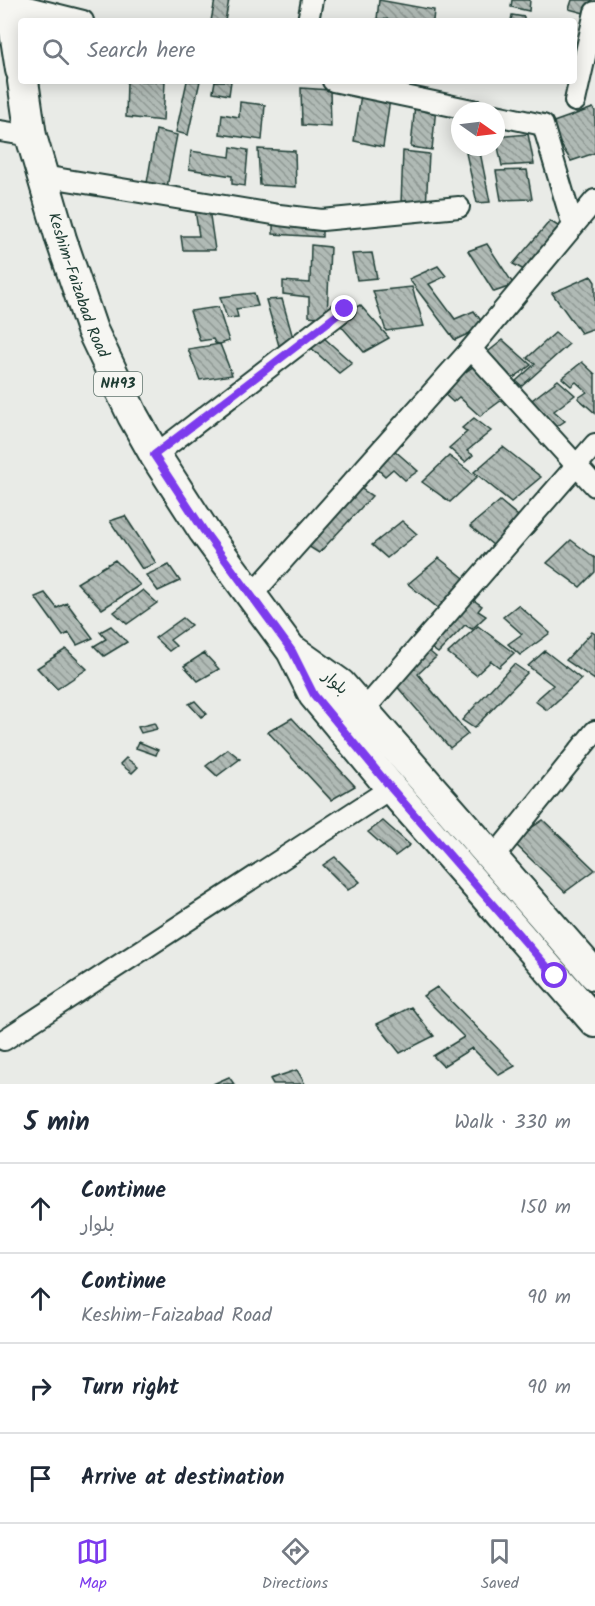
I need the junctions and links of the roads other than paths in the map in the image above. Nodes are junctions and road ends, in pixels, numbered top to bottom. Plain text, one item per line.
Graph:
1 (312, 0) edge
2 (11, 2) edge
3 (595, 12) edge
4 (72, 18) edge
5 (309, 18) edge
6 (18, 50) edge
7 (23, 84) edge
8 (347, 84) edge
9 (575, 101) dead end
10 (451, 106) edge
11 (505, 117) edge
12 (0, 131) edge
13 (31, 136) junction
14 (43, 176) junction
15 (595, 200) edge
16 (459, 207) dead end
17 (573, 226) junction
18 (345, 309) dead end
19 (471, 349) junction
20 (595, 444) edge
21 (154, 455) junction
22 (577, 464) junction
23 (595, 486) edge
24 (251, 596) junction
25 (292, 651) junction
26 (363, 711) junction
27 (595, 731) edge
28 (391, 788) junction
29 (493, 858) junction
30 (534, 905) junction
31 (512, 927) junction
32 (595, 975) edge
33 (595, 1022) edge
34 (4, 1040) dead end

1 - 5 street
2 - 4 street
2 - 6 main road
3 - 9 street
7 - 13 main road, Keshim-Faizabad Road / NH93
8 - 10 street
11 - 17 street
12 - 13 street
13 - 14 main road, Keshim-Faizabad Road / NH93
14 - 16 street
14 - 21 main road, Keshim-Faizabad Road / NH93
15 - 17 street
17 - 19 street
18 - 21 street
19 - 22 street
19 - 24 street
20 - 22 street
21 - 24 main road, Keshim-Faizabad Road / NH93
22 - 23 street
22 - 26 street
24 - 25 main road, Keshim-Faizabad Road / NH93
25 - 26 main road, بلوار / NH93
25 - 28 main road, بلوار / NH93
26 - 29 main road, بلوار / NH93
27 - 29 street
28 - 31 main road, بلوار / NH93
28 - 34 street
29 - 30 main road, بلوار / NH93
30 - 31 main road
30 - 32 main road, بلوار / NH93
31 - 33 main road, بلوار / NH93

